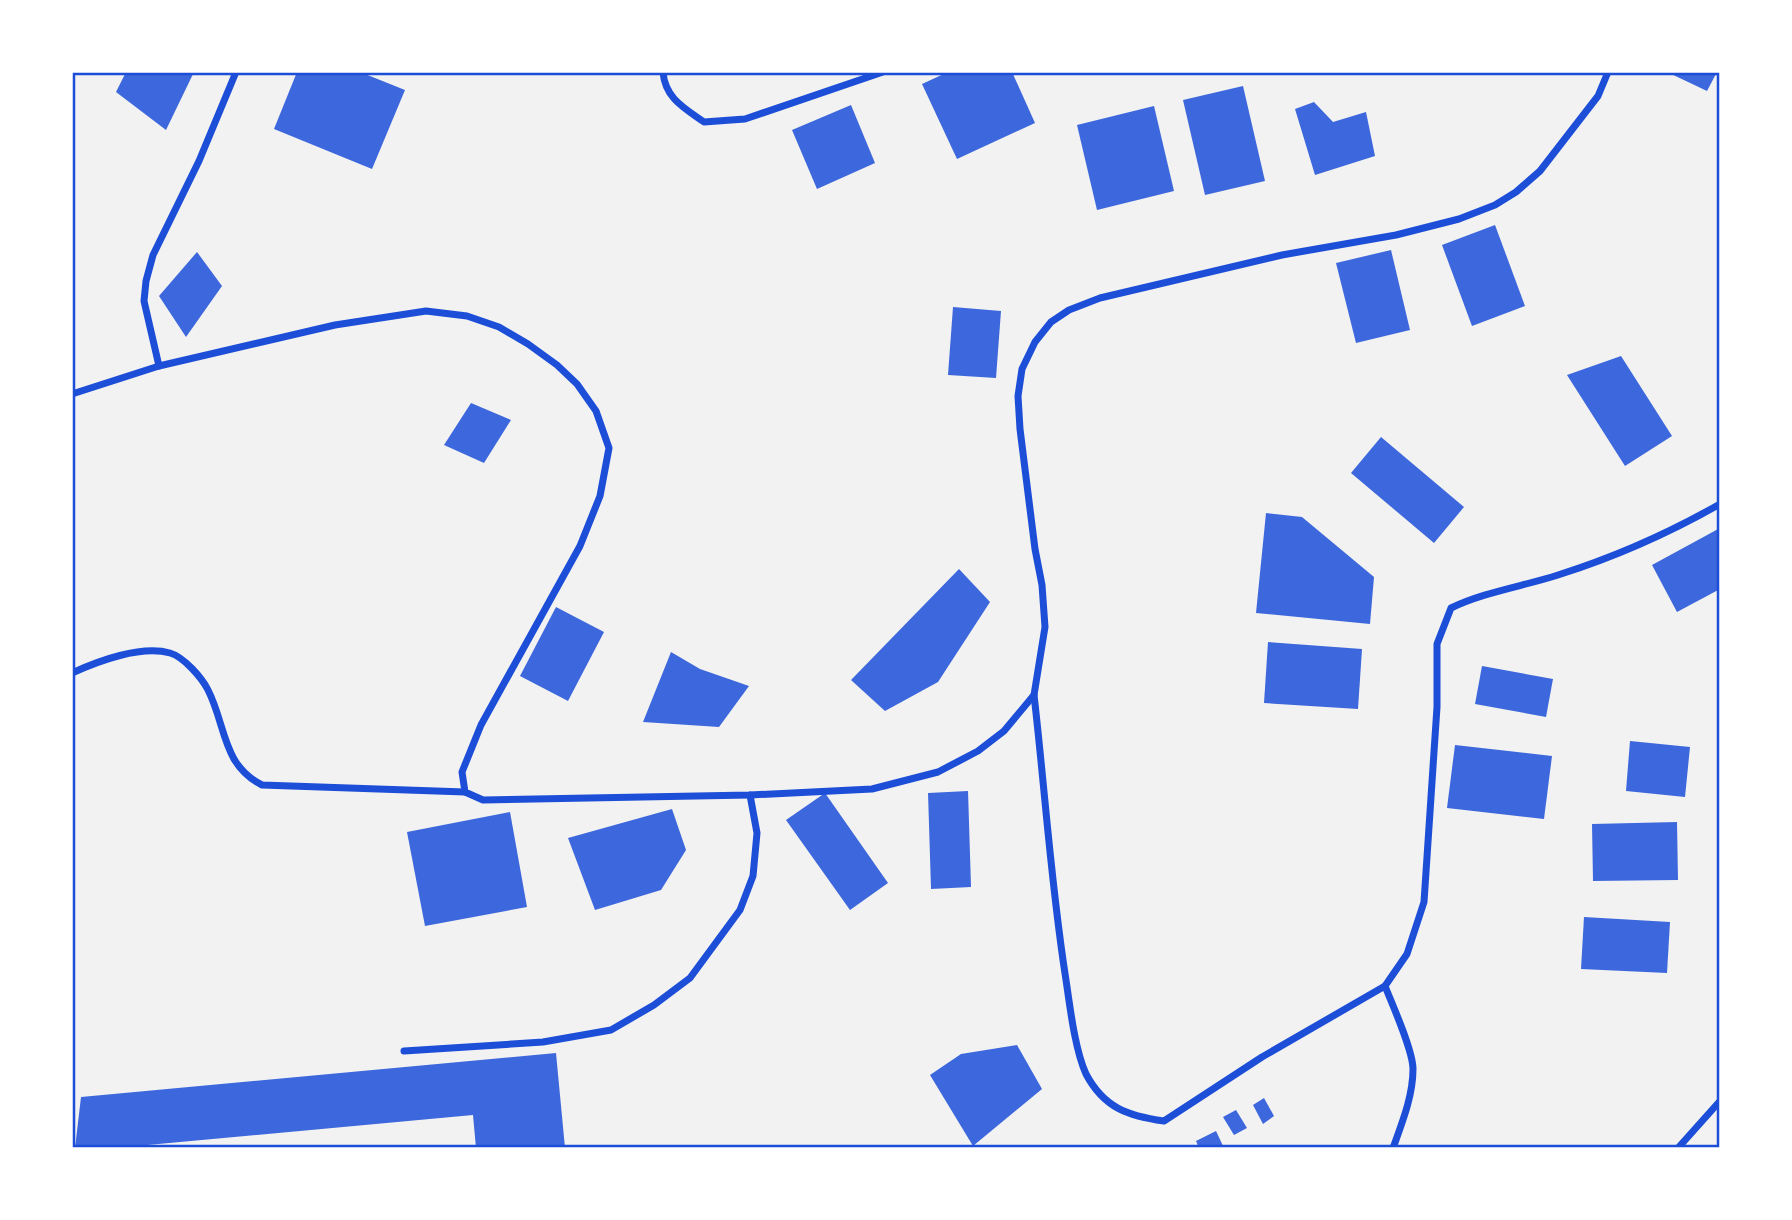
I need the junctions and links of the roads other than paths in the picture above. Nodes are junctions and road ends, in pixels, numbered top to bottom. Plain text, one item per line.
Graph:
1 (236, 72) edge
2 (663, 72) edge
3 (883, 72) edge
4 (1608, 72) edge
5 (159, 366) junction
6 (72, 394) edge
7 (1720, 504) edge
8 (72, 673) edge
9 (1034, 695) junction
10 (465, 792) junction
11 (750, 795) junction
12 (1385, 986) junction
13 (404, 1051) dead end
14 (1720, 1101) edge
15 (1393, 1148) edge
16 (1678, 1148) edge

1 - 5 street
2 - 3 street
4 - 9 street
5 - 6 street
5 - 10 street
7 - 12 street
8 - 10 street
9 - 11 street
9 - 12 street
10 - 11 street
11 - 13 street
12 - 15 street
14 - 16 street

